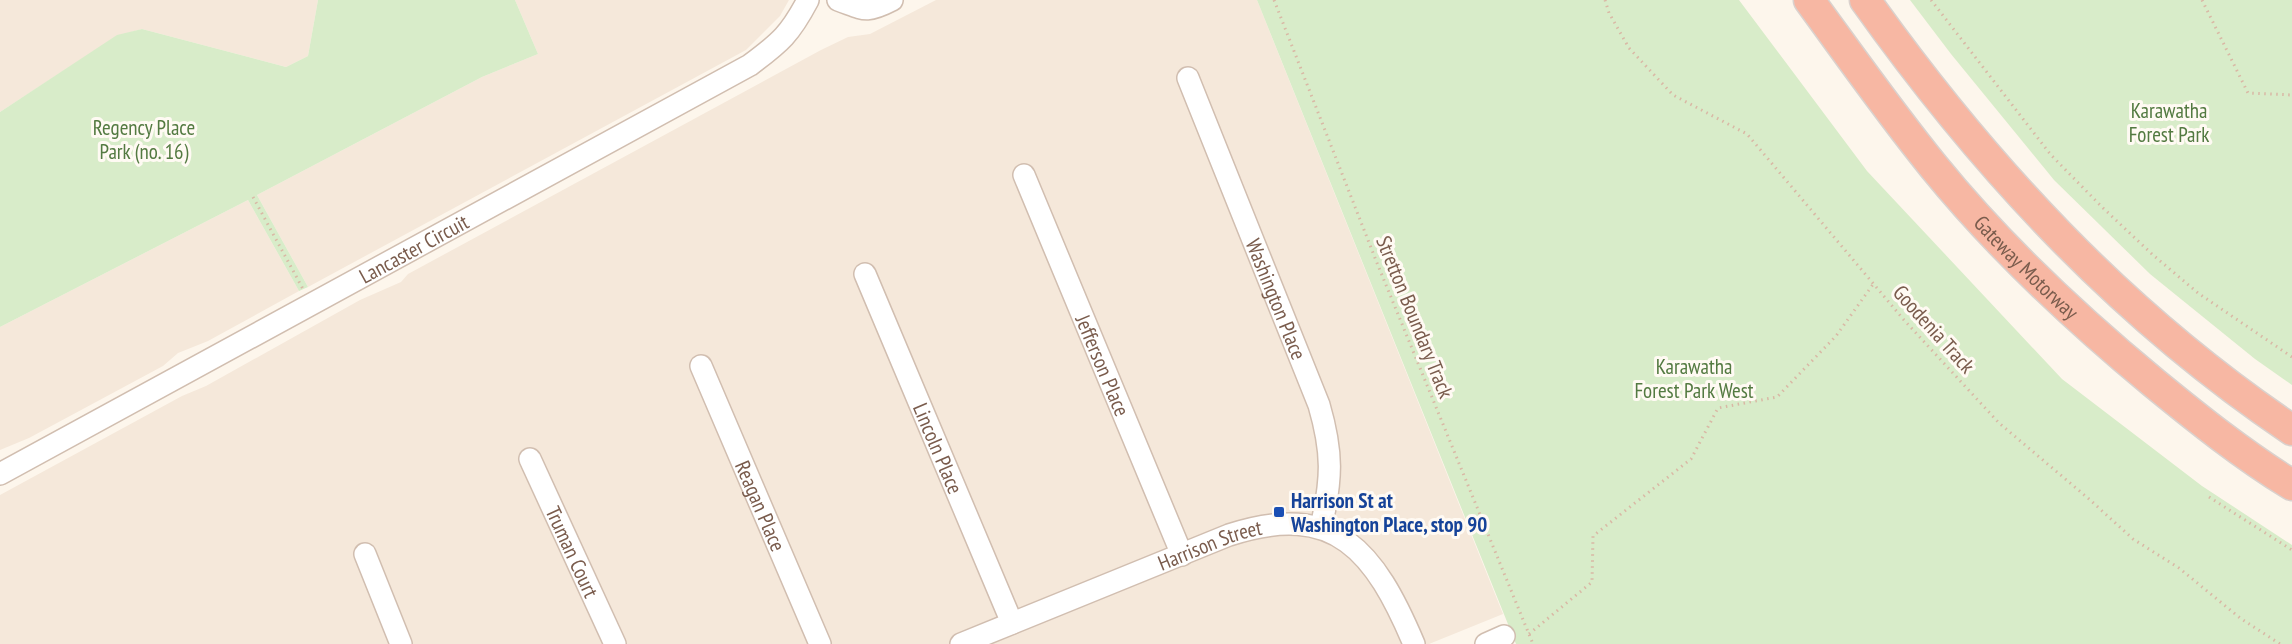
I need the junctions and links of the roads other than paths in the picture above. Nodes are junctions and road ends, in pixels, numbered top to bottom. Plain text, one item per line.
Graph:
1 (808, 0) edge
2 (838, 0) edge
3 (892, 0) edge
4 (1809, 0) edge
5 (1865, 0) edge
6 (1188, 78) dead end
7 (1023, 175) dead end
8 (865, 274) dead end
9 (701, 366) dead end
10 (2292, 430) edge
11 (530, 459) dead end
12 (0, 474) edge
13 (2292, 485) edge
14 (1321, 527) junction
15 (365, 554) dead end
16 (1182, 555) junction
17 (1012, 623) junction
18 (401, 644) edge
19 (615, 644) edge
20 (820, 644) edge
21 (961, 644) edge
22 (1414, 644) edge

1 - 12 street, Lancaster Circuit
2 - 3 street
4 - 13 highway, Gateway Motorway
5 - 10 highway, Gateway Motorway
6 - 14 street, Washington Place
7 - 16 street, Jefferson Place
8 - 17 street, Lincoln Place
9 - 20 street, Reagan Place
11 - 19 street, Truman Court
14 - 16 street, Harrison Street
14 - 22 street, Harrison Street
15 - 18 street
16 - 17 street, Harrison Street
17 - 21 street, Harrison Street

